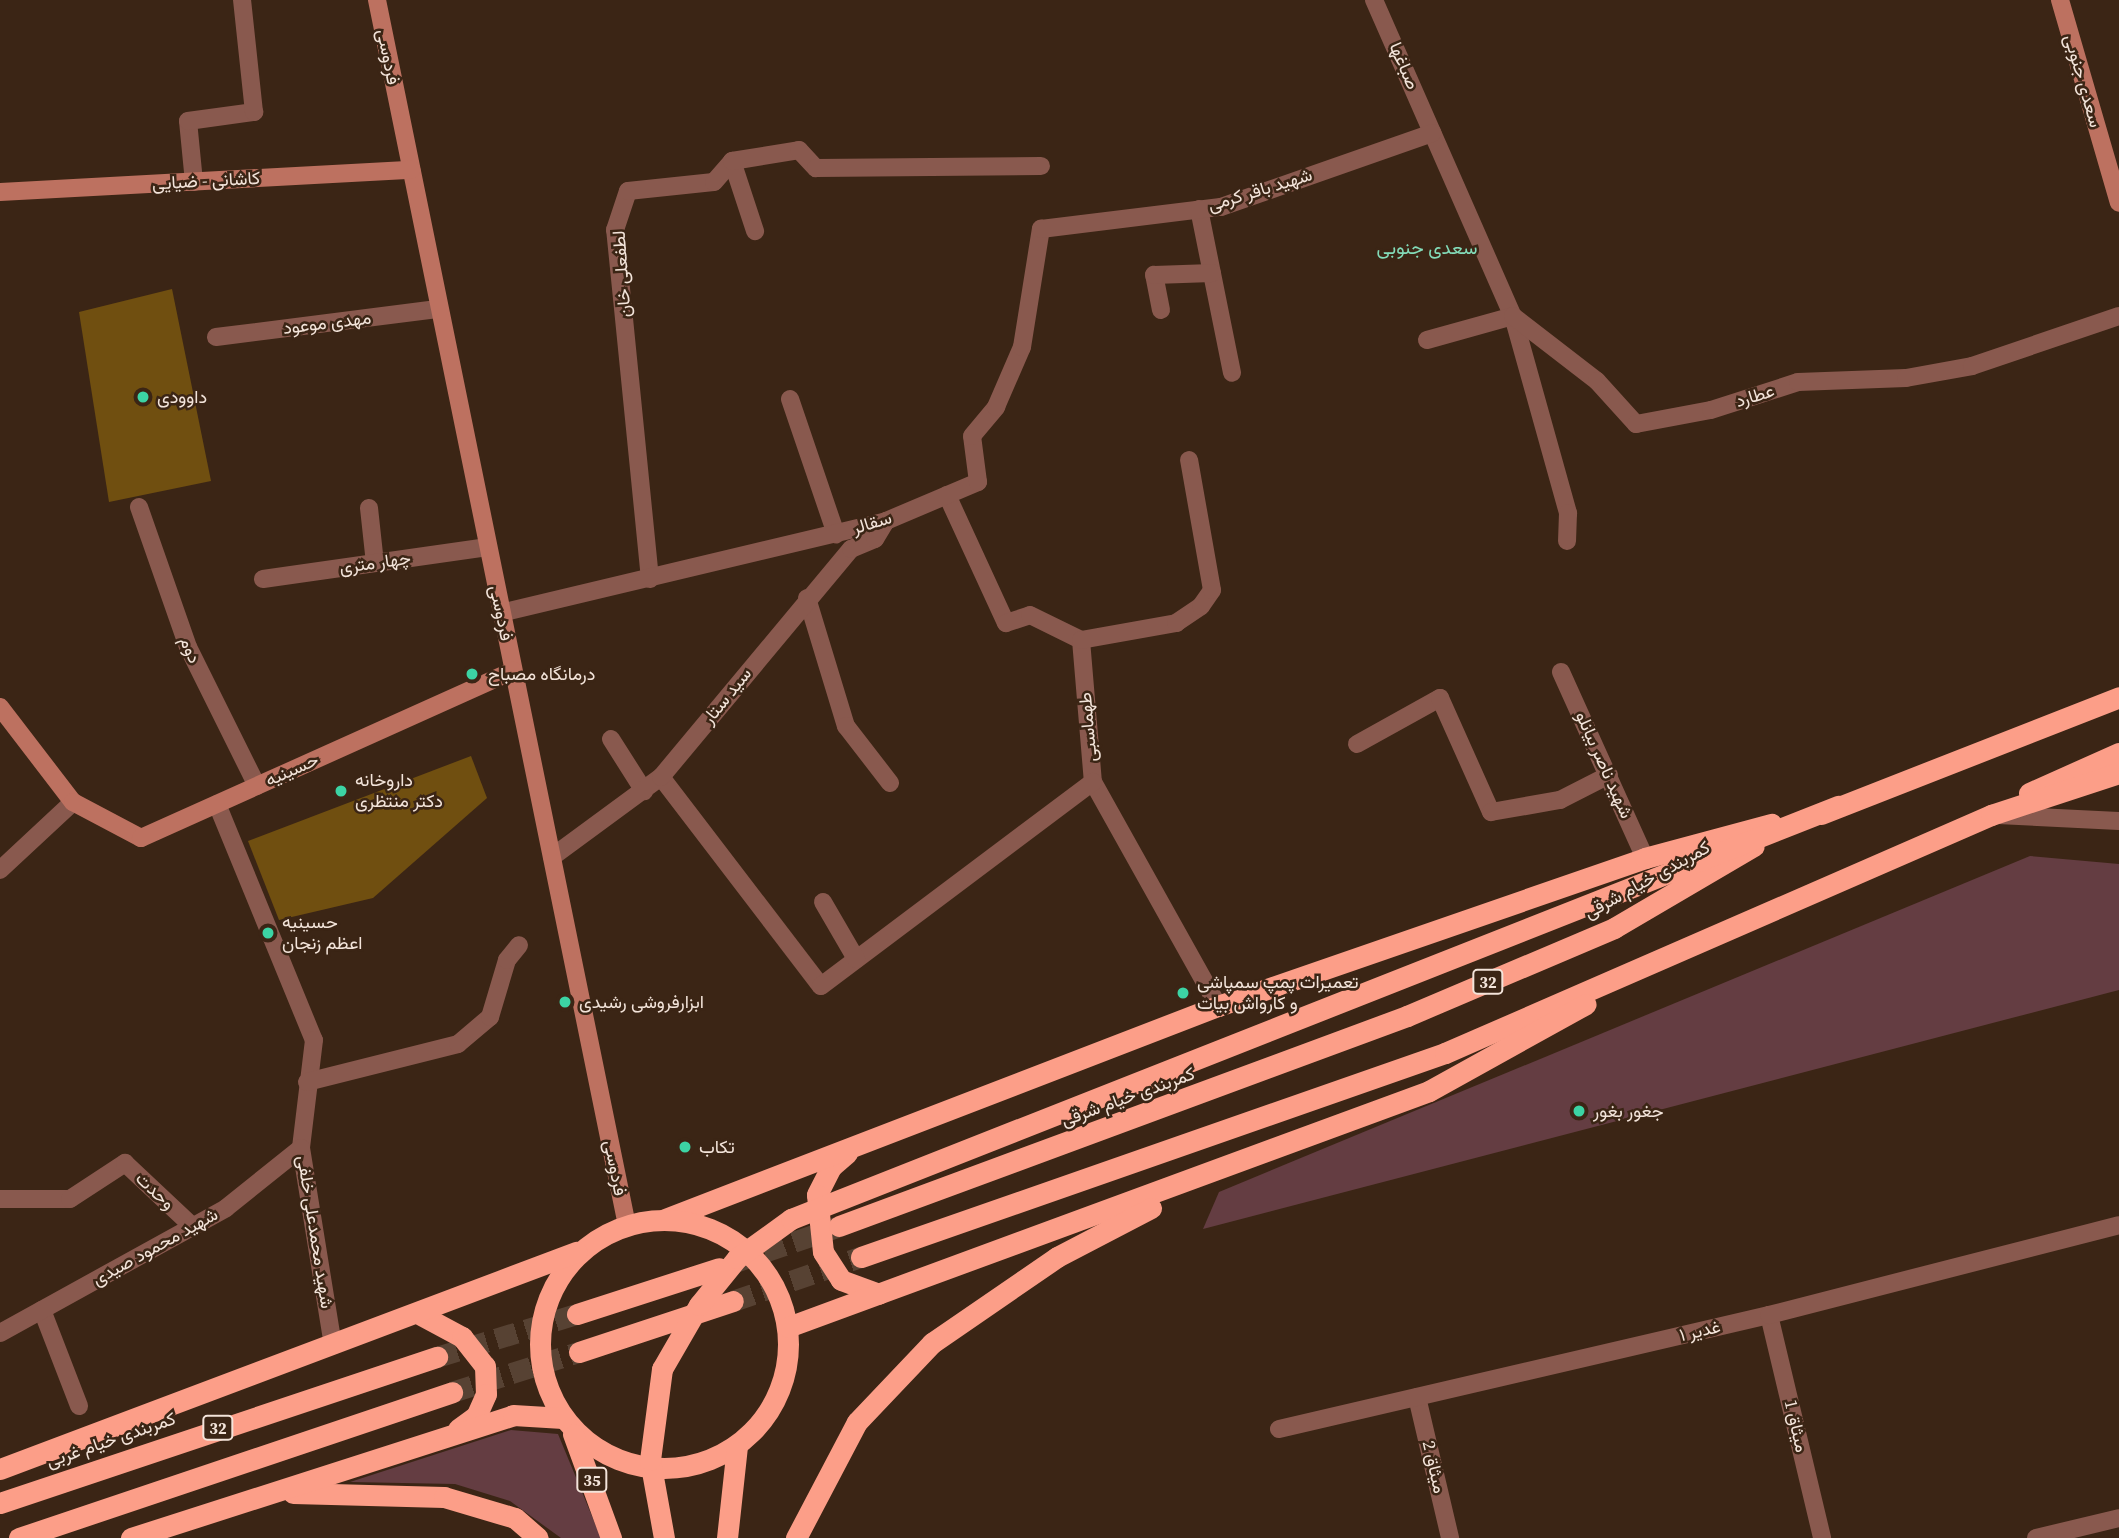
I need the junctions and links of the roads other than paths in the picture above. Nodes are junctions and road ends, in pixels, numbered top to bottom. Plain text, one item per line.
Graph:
1 (242, 0) edge
2 (377, 0) edge
3 (1374, 0) edge
4 (2060, 0) edge
5 (1432, 133) junction
6 (732, 161) junction
7 (1041, 166) dead end
8 (411, 170) junction
9 (194, 182) junction
10 (0, 192) edge
11 (2119, 203) edge
12 (1199, 209) junction
13 (1041, 229) joint
14 (755, 232) dead end
15 (1212, 274) junction
16 (439, 309) junction
17 (1161, 310) dead end
18 (1513, 316) junction
19 (2119, 316) edge
20 (216, 337) dead end
21 (1427, 340) dead end
22 (1232, 373) dead end
23 (790, 399) dead end
24 (1189, 460) dead end
25 (947, 495) junction
26 (139, 507) dead end
27 (369, 508) dead end
28 (886, 520) junction
29 (836, 534) junction
30 (1567, 541) dead end
31 (488, 547) junction
32 (375, 563) junction
33 (263, 579) dead end
34 (650, 579) junction
35 (807, 598) junction
36 (501, 613) junction
37 (1080, 640) junction
38 (513, 671) junction
39 (1560, 672) dead end
40 (2119, 697) edge
41 (0, 707) edge
42 (611, 739) dead end
43 (1357, 744) dead end
44 (2119, 753) edge
45 (2119, 773) edge
46 (1609, 775) junction
47 (661, 776) junction
48 (1093, 782) junction
49 (890, 783) dead end
50 (257, 786) junction
51 (644, 791) junction
52 (73, 802) junction
53 (217, 804) junction
54 (1838, 806) junction
55 (1991, 815) junction
56 (2119, 821) edge
57 (552, 857) junction
58 (1645, 858) junction
59 (0, 870) edge
60 (823, 902) dead end
61 (1707, 938) junction
62 (519, 945) dead end
63 (856, 959) junction
64 (1218, 1006) junction
65 (307, 1082) junction
66 (854, 1147) junction
67 (301, 1148) junction
68 (1231, 1166) junction
69 (0, 1199) edge
70 (664, 1219) junction
71 (627, 1225) junction
72 (2119, 1225) edge
73 (192, 1226) junction
74 (839, 1226) tunnel mouth
75 (582, 1250) junction
76 (861, 1258) tunnel mouth
77 (719, 1268) tunnel mouth
78 (881, 1294) junction
79 (733, 1301) tunnel mouth
80 (42, 1310) junction
81 (577, 1314) tunnel mouth
82 (421, 1315) junction
83 (1769, 1315) junction
84 (788, 1327) junction
85 (0, 1333) edge
86 (333, 1345) junction
87 (579, 1352) tunnel mouth
88 (437, 1357) tunnel mouth
89 (453, 1392) tunnel mouth
90 (1417, 1396) junction
91 (79, 1406) dead end
92 (565, 1421) junction
93 (1279, 1429) dead end
94 (445, 1439) junction
95 (737, 1446) junction
96 (0, 1469) edge
97 (270, 1493) junction
98 (0, 1503) edge
99 (2119, 1518) edge
100 (19, 1538) edge
101 (131, 1538) edge
102 (538, 1538) edge
103 (611, 1538) edge
104 (664, 1538) edge
105 (727, 1538) edge
106 (796, 1538) edge
107 (1450, 1538) edge
108 (1822, 1538) edge
109 (2036, 1538) edge

1 - 9 street
2 - 8 main road, فردوسی
3 - 5 street, صباغها
4 - 11 main road, سعدی جنوبی
5 - 12 street, شهید باقر کرمی
5 - 18 street, صباغها
6 - 7 street, لطفعلی خان
6 - 14 street
6 - 34 street, لطفعلی خان
8 - 9 main road, کاشانی - ضیایی
8 - 16 main road, فردوسی
9 - 10 main road, کاشانی - ضیایی
12 - 13 street, شهید باقر کرمی
12 - 15 street
13 - 25 street, سقالر
15 - 17 street
15 - 22 street
16 - 20 street, مهدی موعود
16 - 31 main road, فردوسی
18 - 19 street, عطارد
18 - 21 street
18 - 30 street, صباغها
23 - 29 street
24 - 37 street
25 - 28 street, سقالر
25 - 37 street
26 - 50 street, دوم
27 - 32 street
28 - 29 street, سقالر
28 - 35 street, سید ستار
29 - 34 street, سقالر
31 - 32 street, چهار متری
31 - 36 main road, فردوسی
32 - 33 street, چهار متری
34 - 36 street, سقالر
35 - 47 street, سید ستار
35 - 49 street
36 - 38 main road, فردوسی
37 - 48 street, طهماسبی
38 - 50 main road, حسینیه
38 - 57 main road, فردوسی
39 - 46 street, شهید ناصر بیانلو
40 - 54 highway, کمربندی خیام شرقی / 32
41 - 52 main road
42 - 51 street
43 - 46 street
44 - 55 highway
45 - 55 highway
46 - 58 street, شهید ناصر بیانلو
47 - 51 street, سید ستار
47 - 63 street
48 - 63 street
48 - 64 street, طهماسبی
50 - 53 main road, حسینیه
51 - 57 street, سید ستار
52 - 53 main road, حسینیه
52 - 59 street
53 - 65 street, شهید محمدعلی خلفی
54 - 58 highway
54 - 74 highway, کمربندی خیام شرقی / 32
54 - 104 highway, bridge
55 - 56 street
55 - 61 highway
57 - 71 main road, فردوسی
58 - 64 highway
60 - 63 street
61 - 68 highway
61 - 76 highway
62 - 65 street
64 - 66 highway
65 - 67 street, شهید محمدعلی خلفی
66 - 70 highway
66 - 78 highway
67 - 73 street, شهید محمود صیدی
67 - 86 street, شهید محمدعلی خلفی
68 - 78 highway
68 - 106 highway
69 - 73 street, وحدت
70 - 71 highway
70 - 84 highway
71 - 75 highway
72 - 83 street, غدیر ۱
73 - 80 street, شهید محمود صیدی
75 - 82 highway
75 - 92 highway
77 - 81 highway
78 - 84 highway
79 - 87 highway
80 - 85 street, شهید محمود صیدی
80 - 91 street
82 - 86 highway
82 - 94 highway
83 - 90 street, غدیر ۱
83 - 108 street, میثاق 1
84 - 95 highway
86 - 96 highway
88 - 98 highway, کمربندی خیام غربی / 32
89 - 100 highway, 32
90 - 93 street, غدیر ۱
90 - 107 street, میثاق 2
92 - 94 highway
92 - 95 highway
92 - 103 highway, 35
94 - 97 highway
95 - 105 highway
97 - 101 highway
97 - 102 highway
99 - 109 street

